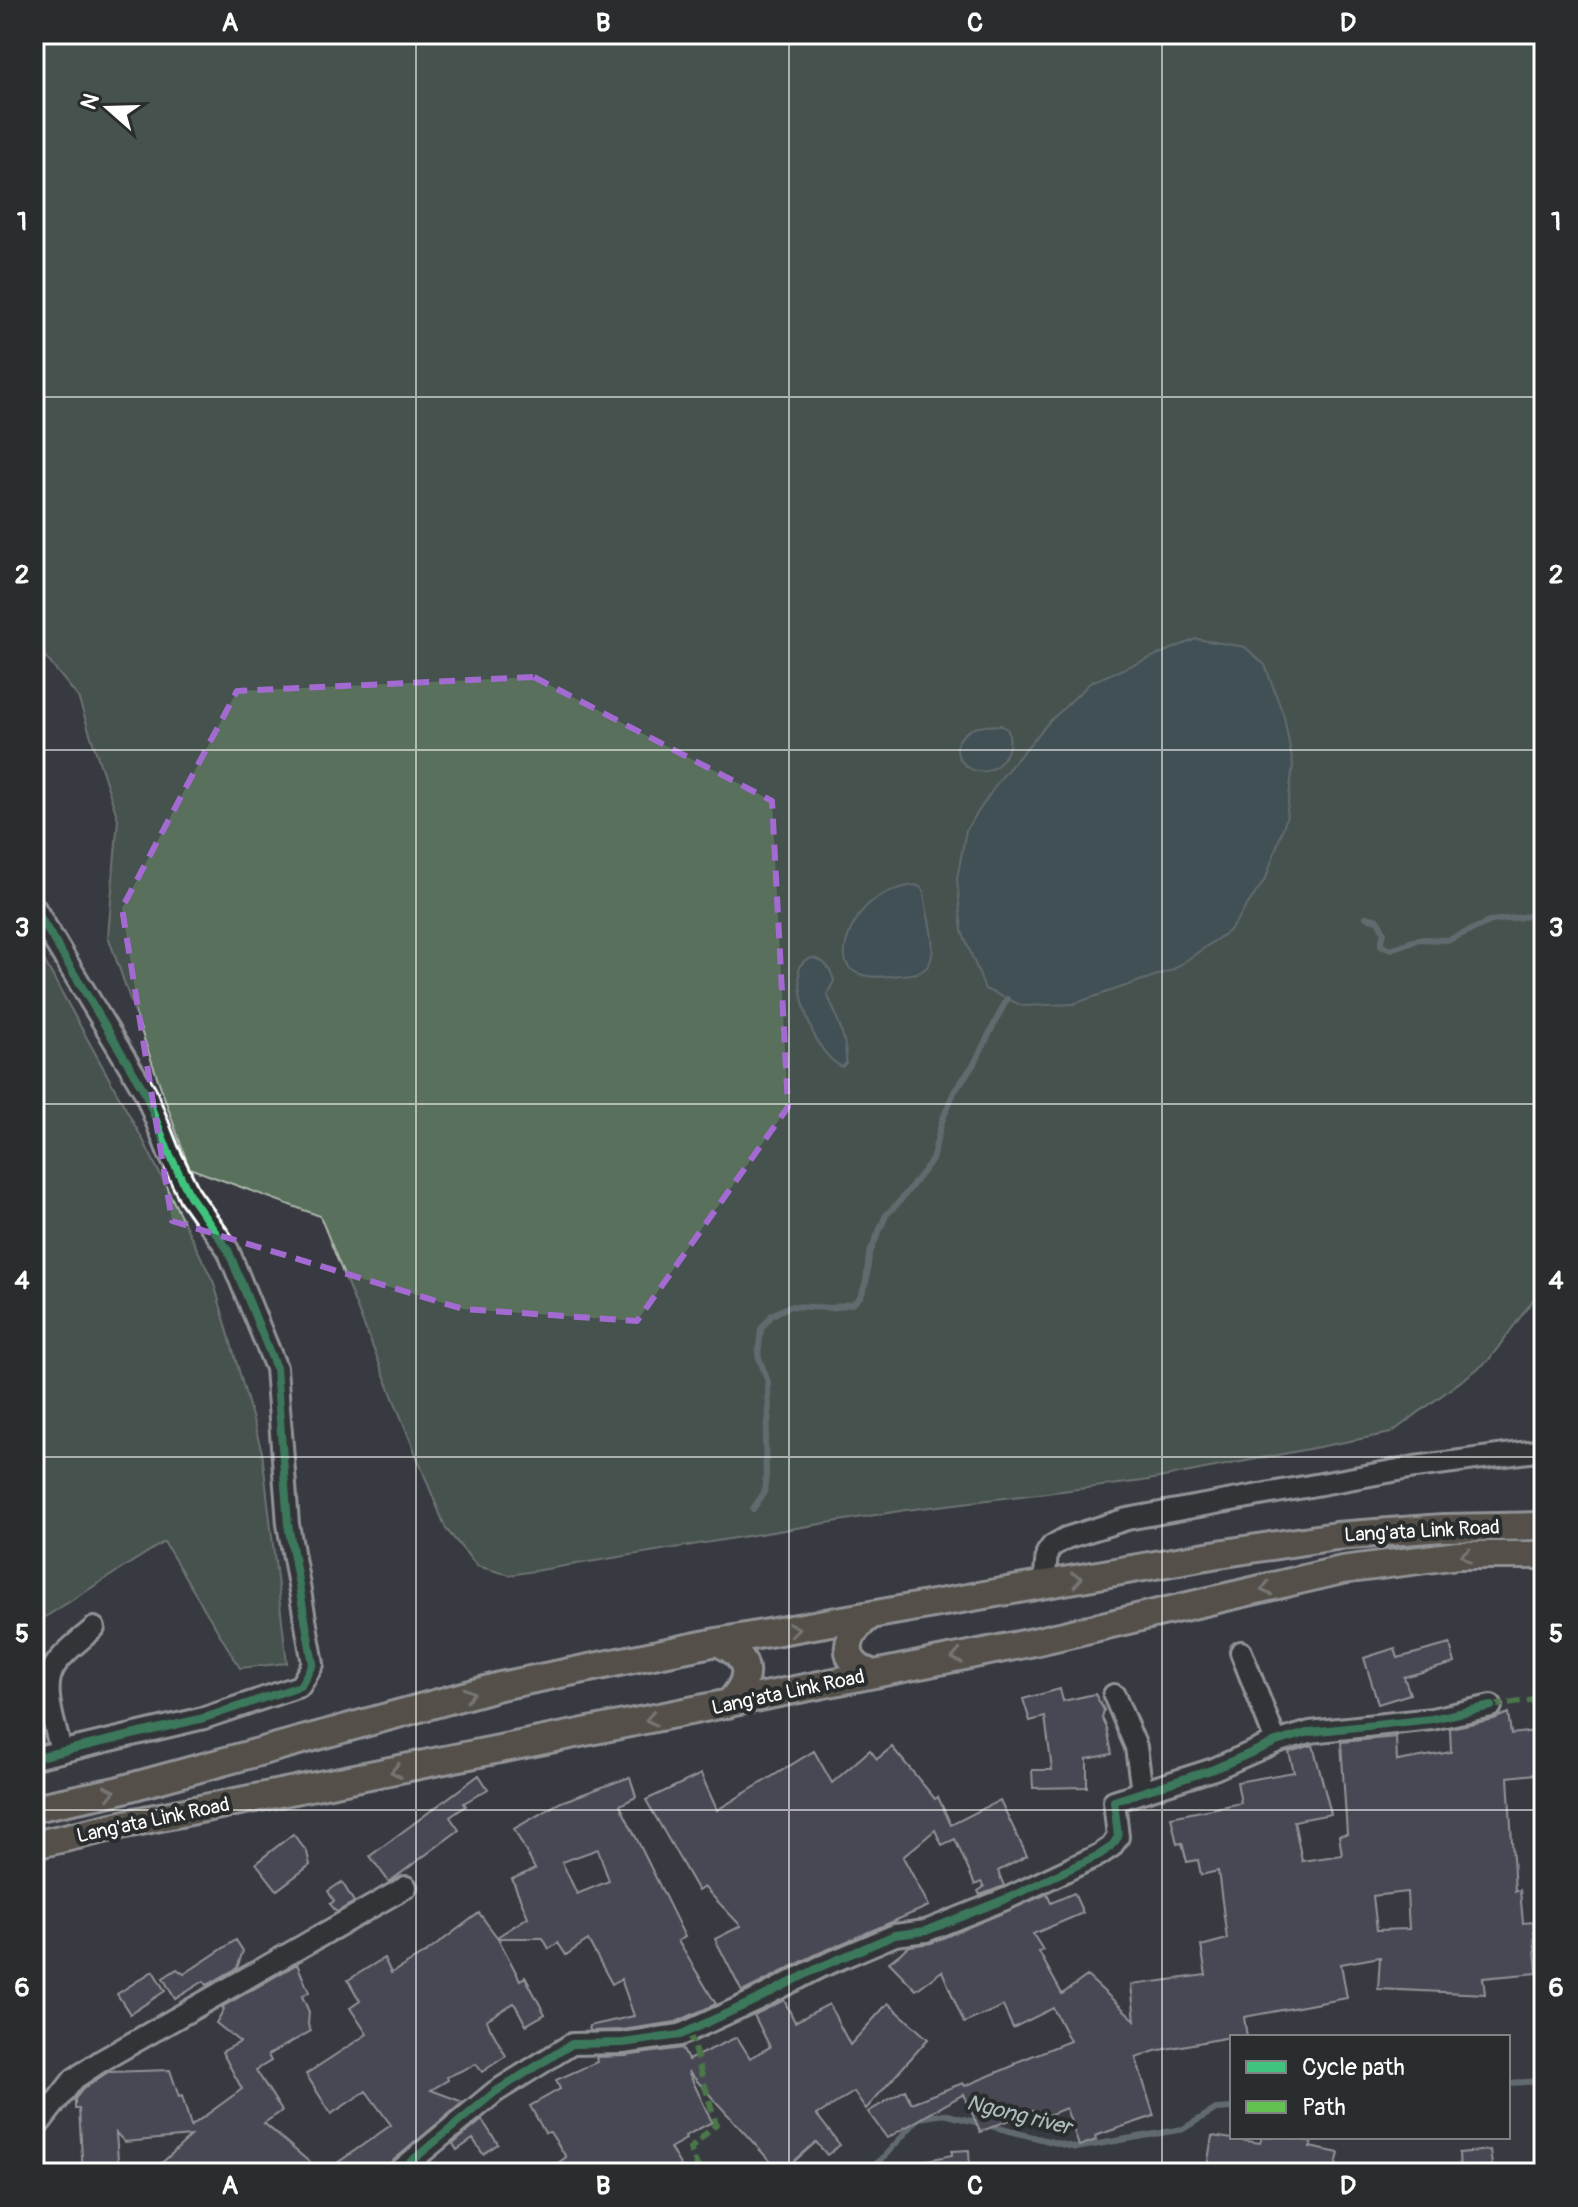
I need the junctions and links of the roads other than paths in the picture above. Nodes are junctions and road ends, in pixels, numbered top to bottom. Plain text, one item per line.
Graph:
1 (34, 907) edge
2 (1544, 1450) edge
3 (1544, 1526) edge
4 (1544, 1555) edge
5 (1044, 1585) junction
6 (872, 1615) junction
7 (94, 1628) dead end
8 (717, 1642) junction
9 (1241, 1652) dead end
10 (875, 1674) junction
11 (1114, 1695) dead end
12 (728, 1704) junction
13 (1491, 1706) dead end
14 (1276, 1742) junction
15 (61, 1752) junction
16 (34, 1758) edge
17 (1142, 1792) junction
18 (34, 1808) edge
19 (34, 1845) edge
20 (406, 1887) dead end
21 (34, 2130) edge
22 (397, 2173) edge

1 - 15 street
2 - 5 street
5 -> 3 main road, Lang'ata Link Road
4 -> 10 main road, Lang'ata Link Road
5 - 6 main road, Lang'ata Link Road
8 -> 6 main road, Lang'ata Link Road
6 - 10 main road
7 - 15 street
8 - 12 main road
18 -> 8 main road, Lang'ata Link Road
9 - 14 street
10 - 12 main road, Lang'ata Link Road
11 - 17 street
12 -> 19 main road, Lang'ata Link Road
13 - 14 street
14 - 17 street
15 - 16 street
17 - 22 street
20 - 21 street

